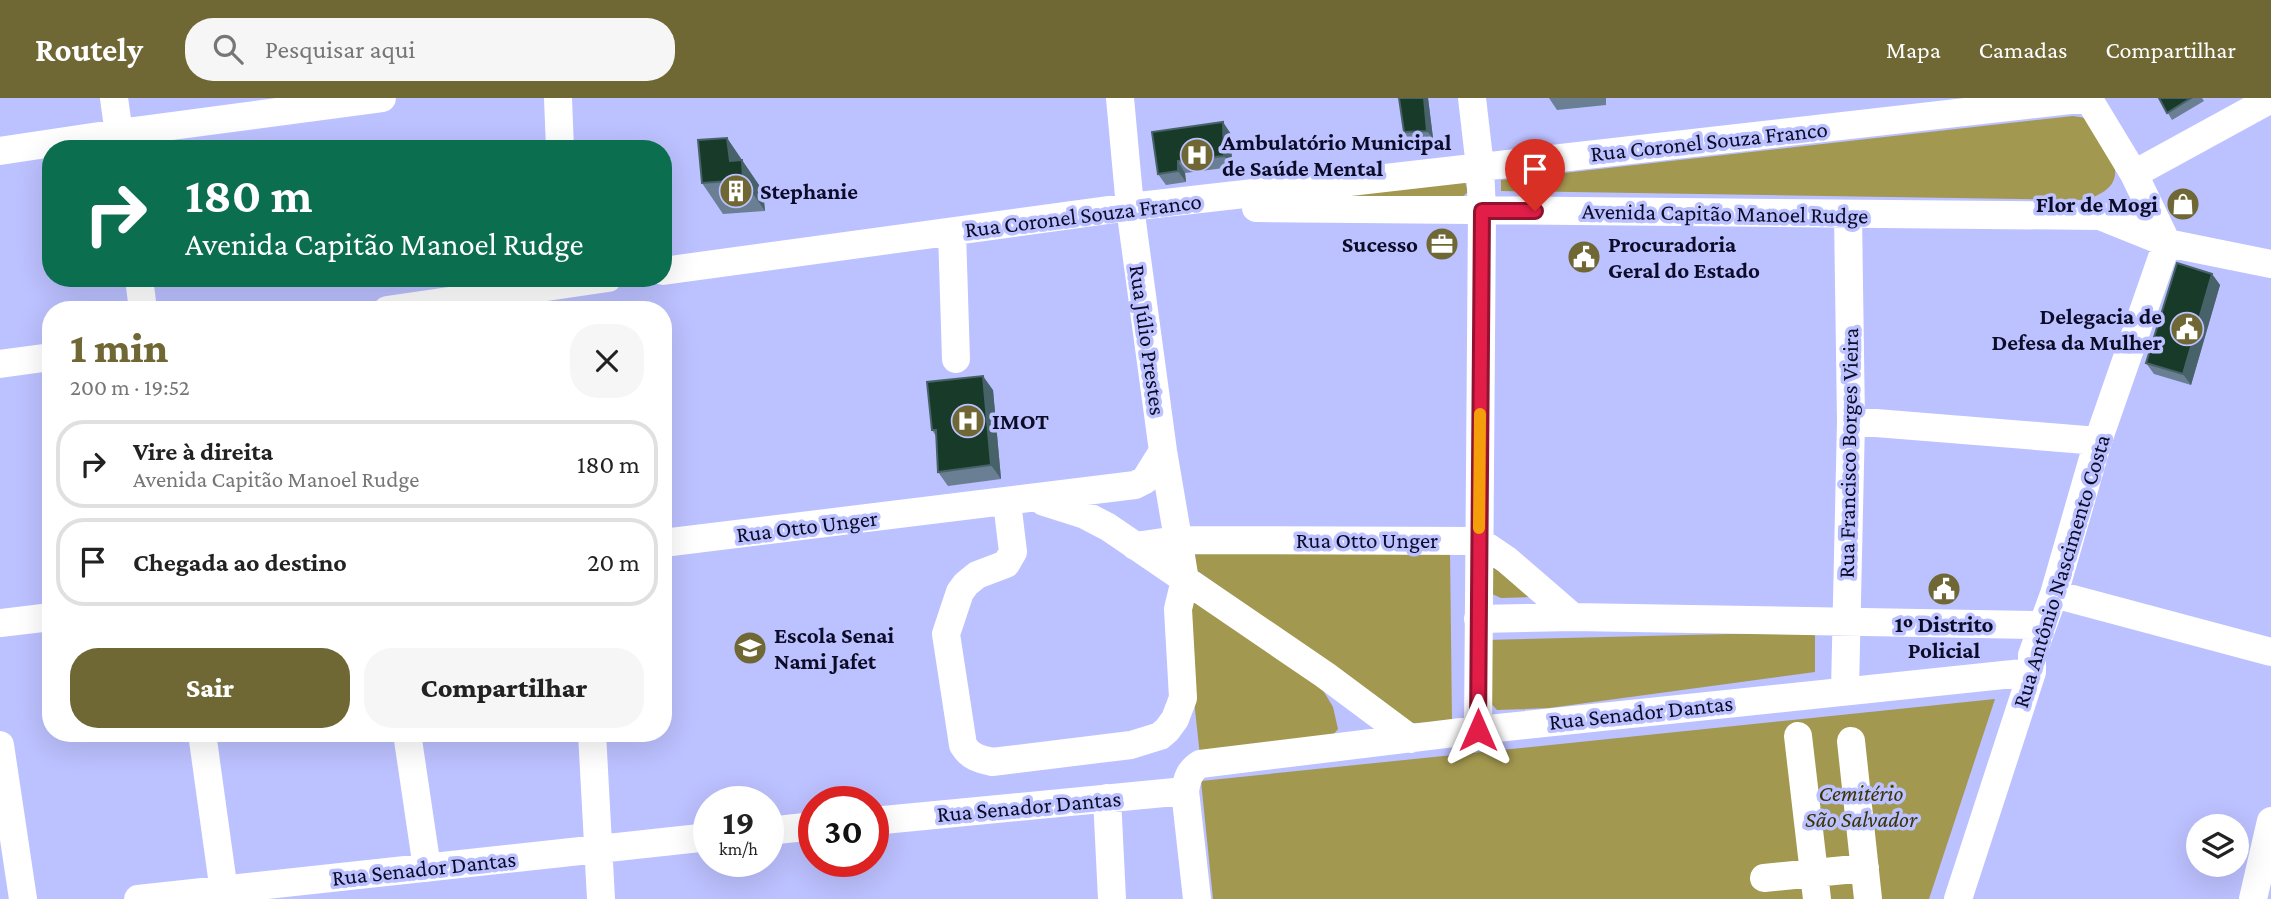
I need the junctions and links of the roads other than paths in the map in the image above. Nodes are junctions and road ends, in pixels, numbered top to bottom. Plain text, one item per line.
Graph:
1 (114, 98) edge
2 (383, 98) edge
3 (558, 98) edge
4 (1120, 98) edge
5 (1472, 98) edge
6 (2088, 98) edge
7 (2271, 99) edge
8 (120, 140) edge
9 (126, 140) edge
10 (560, 140) edge
11 (42, 148) edge
12 (0, 151) edge
13 (1480, 167) junction
14 (2134, 174) junction
15 (1130, 207) junction
16 (1482, 211) junction
17 (1848, 215) junction
18 (2100, 216) junction
19 (953, 232) junction
20 (2166, 243) junction
21 (2271, 264) edge
22 (672, 270) edge
23 (567, 291) edge
24 (472, 301) edge
25 (42, 358) edge
26 (956, 359) dead end
27 (0, 364) edge
28 (1851, 421) junction
29 (2098, 441) junction
30 (1163, 451) junction
31 (1021, 500) junction
32 (1177, 540) junction
33 (1479, 541) junction
34 (672, 542) edge
35 (1135, 546) junction
36 (1185, 580) junction
37 (2054, 594) junction
38 (1573, 617) junction
39 (42, 618) edge
40 (1478, 619) junction
41 (0, 623) edge
42 (1846, 623) junction
43 (2041, 625) junction
44 (2271, 652) edge
45 (2032, 672) junction
46 (1325, 675) junction
47 (1845, 690) junction
48 (1478, 730) junction
49 (1798, 736) dead end
50 (1411, 738) junction
51 (1851, 741) dead end
52 (203, 742) edge
53 (408, 742) edge
54 (592, 742) edge
55 (1371, 743) junction
56 (0, 745) edge
57 (1185, 791) junction
58 (1107, 798) junction
59 (889, 819) edge
60 (2271, 821) edge
61 (693, 839) edge
62 (598, 848) junction
63 (1865, 868) junction
64 (427, 869) junction
65 (1764, 878) dead end
66 (1815, 886) edge
67 (224, 894) edge
68 (23, 899) edge
69 (138, 899) edge
70 (601, 899) edge
71 (1112, 899) edge
72 (1197, 899) edge
73 (1868, 899) edge
74 (1958, 899) edge
75 (2253, 899) edge

1 - 8 street
2 - 9 street
3 - 10 street
4 - 15 street, Rua Júlio Prestes
5 - 13 street
6 - 13 street, Rua Coronel Souza Franco
6 - 14 street
7 - 14 street
11 - 12 street
13 - 15 street, Rua Coronel Souza Franco
13 - 16 street
14 - 18 street
14 - 20 street
15 - 16 street, Avenida Capitão Manoel Rudge
15 - 19 street, Rua Coronel Souza Franco
15 - 30 street, Rua Júlio Prestes
16 - 17 street, Avenida Capitão Manoel Rudge
16 - 33 street
17 - 18 street, Avenida Capitão Manoel Rudge
17 - 28 street, Rua Francisco Borges Vieira
18 - 20 street, Avenida Capitão Manoel Rudge
19 - 22 street, Rua Coronel Souza Franco
19 - 26 street
20 - 21 street, Avenida Capitão Manoel Rudge
20 - 29 street, Rua Antônio Nascimento Costa
23 - 24 street
25 - 27 street
28 - 29 street
28 - 42 street, Rua Francisco Borges Vieira
29 - 37 street, Rua Antônio Nascimento Costa
30 - 31 street, Rua Otto Unger
30 - 32 street, Rua Júlio Prestes
31 - 34 street, Rua Otto Unger
31 - 35 street, Rua Otto Unger
31 - 36 street
32 - 33 street, Rua Otto Unger
32 - 35 street, Rua Otto Unger
32 - 36 street, Rua Júlio Prestes
33 - 38 street
33 - 40 street
35 - 36 street, Rua Otto Unger
36 - 46 street, Rua Otto Unger
37 - 43 street, Rua Antônio Nascimento Costa
37 - 44 street
38 - 40 street
38 - 42 street
39 - 41 street
40 - 48 street
42 - 43 street
42 - 47 street, Rua Francisco Borges Vieira
43 - 45 street, Rua Antônio Nascimento Costa
45 - 47 street, Rua Senador Dantas
45 - 74 street, Rua Antônio Nascimento Costa
46 - 50 street, Rua Otto Unger
46 - 55 street
47 - 48 street, Rua Senador Dantas
48 - 50 street, Rua Senador Dantas
49 - 66 street
50 - 55 street, Rua Senador Dantas
51 - 63 street
52 - 67 street
53 - 64 street
54 - 62 street
55 - 57 street, Rua Senador Dantas
56 - 68 street
57 - 58 street, Rua Senador Dantas
57 - 72 street
58 - 59 street, Rua Senador Dantas
58 - 71 street
60 - 75 street
61 - 62 street, Rua Senador Dantas
62 - 64 street, Rua Senador Dantas
62 - 70 street
63 - 66 street
63 - 73 street
64 - 67 street, Rua Senador Dantas
65 - 66 street
67 - 69 street, Rua Senador Dantas

